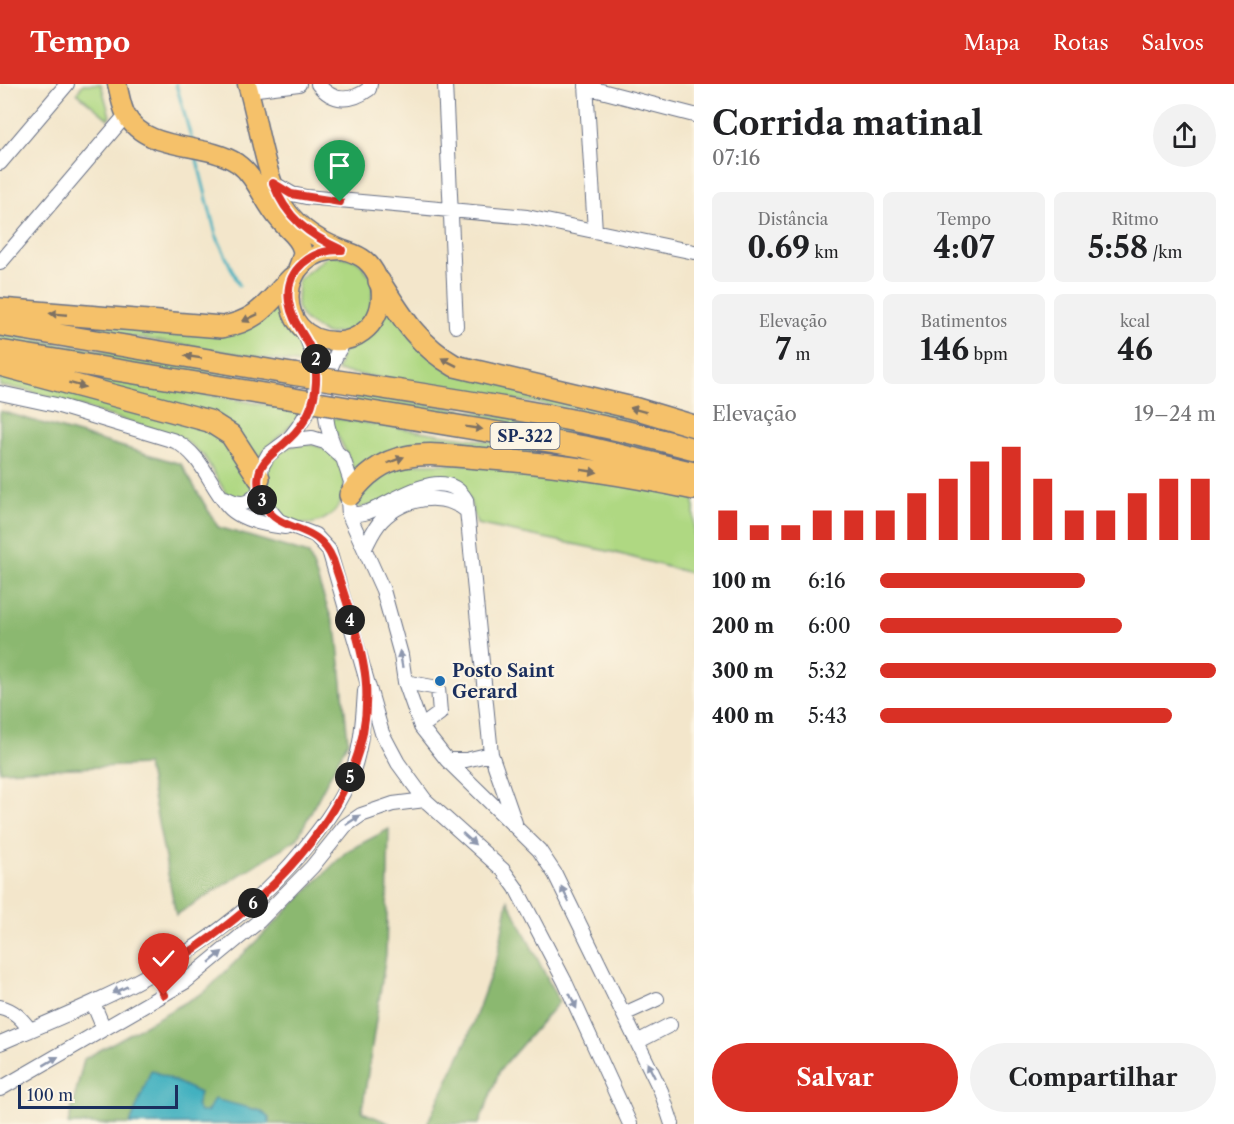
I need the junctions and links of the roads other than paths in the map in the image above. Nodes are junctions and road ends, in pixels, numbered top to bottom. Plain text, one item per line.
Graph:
1 (67, 84) edge
2 (117, 84) edge
3 (299, 84) edge
4 (318, 84) edge
5 (370, 84) edge
6 (445, 84) edge
7 (586, 85) edge
8 (248, 87) edge
9 (126, 115) junction
10 (694, 115) edge
11 (0, 163) edge
12 (273, 183) junction
13 (453, 208) junction
14 (595, 231) junction
15 (342, 250) junction
16 (694, 252) edge
17 (0, 263) edge
18 (295, 273) junction
19 (380, 282) junction
20 (0, 309) edge
21 (0, 325) edge
22 (300, 325) junction
23 (456, 326) dead end
24 (345, 340) junction
25 (0, 351) edge
26 (0, 365) edge
27 (0, 393) edge
28 (694, 426) edge
29 (288, 441) junction
30 (335, 448) junction
31 (694, 449) edge
32 (694, 473) edge
33 (259, 484) junction
34 (694, 489) edge
35 (223, 498) junction
36 (349, 503) junction
37 (467, 511) junction
38 (296, 528) junction
39 (365, 548) junction
40 (405, 681) junction
41 (366, 683) junction
42 (421, 727) junction
43 (490, 753) junction
44 (447, 760) junction
45 (425, 800) junction
46 (516, 825) junction
47 (153, 975) junction
48 (164, 995) junction
49 (657, 999) dead end
50 (93, 1003) junction
51 (0, 1007) edge
52 (624, 1014) junction
53 (670, 1025) dead end
54 (104, 1029) junction
55 (30, 1030) junction
56 (637, 1042) junction
57 (0, 1043) edge
58 (0, 1075) edge
59 (15, 1082) junction
60 (0, 1089) edge
61 (630, 1124) edge
62 (672, 1124) edge

1 - 11 street
2 - 9 main road
3 - 8 street
4 - 5 street
6 - 13 street
7 - 10 street
7 - 14 street
8 - 12 main road
9 - 17 street
9 - 18 main road
12 - 13 street
12 - 15 main road
13 - 14 street
13 - 23 street
14 - 16 street
15 - 18 main road
15 - 19 main road
18 -> 20 highway
18 - 22 main road
19 - 24 main road
28 -> 19 highway
31 -> 21 highway, SP-322, bridge
22 - 24 main road
22 - 29 street
24 - 30 street
25 -> 32 highway, SP-322, bridge
26 -> 33 highway
27 - 35 street
29 - 30 street
29 - 33 street
30 - 36 street
33 - 35 street
33 - 38 street
36 -> 34 highway
35 - 38 street
36 - 37 street
36 - 39 street
37 - 39 street
37 - 43 street
38 - 41 street
40 -> 39 street
40 - 42 street
40 - 42 street
41 - 45 street
41 - 47 street
42 - 44 street
43 - 44 street
43 - 46 street
44 - 46 street
48 -> 45 street
45 -> 61 street
52 -> 46 street
47 - 48 street
47 -> 50 street
48 - 54 street
49 - 52 street
50 - 54 street
50 - 55 street
51 - 55 street
52 - 56 street
53 - 56 street
59 -> 54 street
55 - 57 street
62 -> 56 street
58 - 59 street
59 - 60 street

